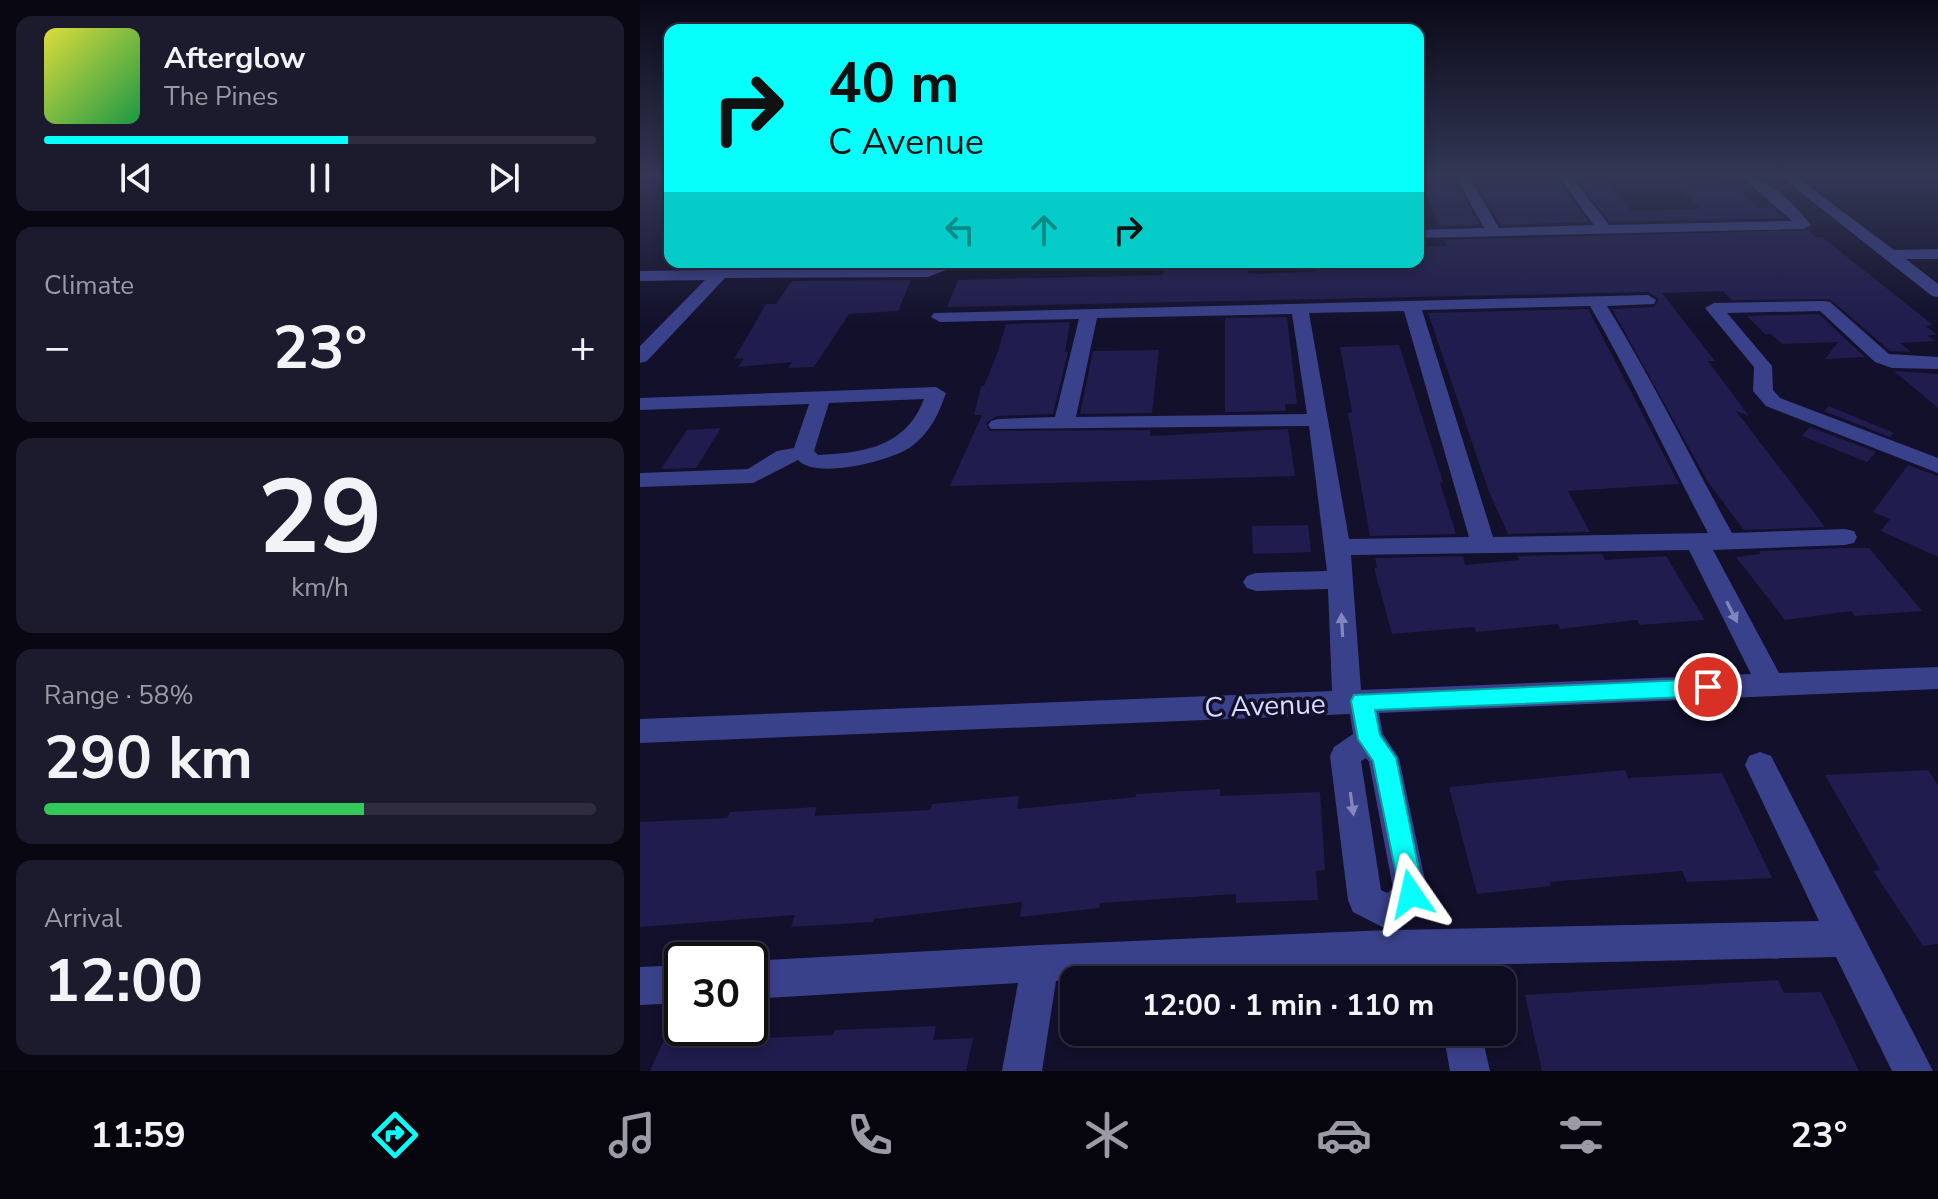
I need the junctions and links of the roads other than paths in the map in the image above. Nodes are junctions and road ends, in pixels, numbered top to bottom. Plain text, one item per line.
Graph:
1 (1490, 225) edge
2 (1601, 225) edge
3 (1804, 225) edge
4 (1852, 225) edge
5 (1605, 230) junction
6 (1494, 232) junction
7 (1424, 234) edge
8 (1938, 254) edge
9 (1891, 255) junction
10 (940, 268) edge
11 (723, 270) edge
12 (640, 276) edge
13 (1938, 292) edge
14 (1648, 300) dead end
15 (1595, 301) junction
16 (1411, 304) junction
17 (1300, 308) junction
18 (1089, 314) junction
19 (940, 317) dead end
20 (640, 357) edge
21 (1938, 363) edge
22 (821, 398) junction
23 (640, 404) edge
24 (1318, 420) junction
25 (1064, 423) junction
26 (998, 425) dead end
27 (803, 452) junction
28 (1938, 466) edge
29 (640, 480) edge
30 (1845, 537) dead end
31 (1697, 542) junction
32 (1725, 542) junction
33 (1483, 545) junction
34 (1338, 547) junction
35 (1340, 580) junction
36 (1256, 582) dead end
37 (1938, 678) edge
38 (1771, 685) junction
39 (1354, 702) junction
40 (640, 731) edge
41 (1369, 739) junction
42 (1760, 765) dead end
43 (1394, 931) junction
44 (1846, 939) junction
45 (1040, 963) junction
46 (1448, 964) edge
47 (768, 979) edge
48 (664, 985) edge
49 (640, 986) edge
50 (1465, 1046) edge
51 (1022, 1071) edge
52 (1470, 1071) edge
53 (1913, 1071) edge

1 - 6 street
2 - 5 street
3 - 5 street
4 - 9 street
5 - 6 street
6 - 7 street
8 - 9 street
9 - 13 street
10 - 11 street
11 - 12 street
11 - 20 street
14 - 15 street
15 - 16 street
15 - 32 street
16 - 17 street
16 - 33 street
17 - 18 street
17 - 24 street
18 - 19 street
18 - 25 street
21 - 28 street
22 - 23 street
22 - 27 street
22 - 27 street
24 - 25 street
24 - 34 street
25 - 26 street
27 - 29 street
30 - 32 street
31 - 32 street
31 - 33 street
31 -> 38 street
33 - 34 street
34 - 35 street
35 - 36 street
39 -> 35 street
37 - 38 street, C Avenue
38 - 39 street, C Avenue
39 - 40 street, C Avenue
39 - 41 street
41 - 43 street
41 -> 43 street
42 - 44 street
43 - 45 street
43 - 46 street
44 - 46 street
44 - 53 street
45 - 47 street
45 - 51 street
48 - 49 street
50 - 52 street

